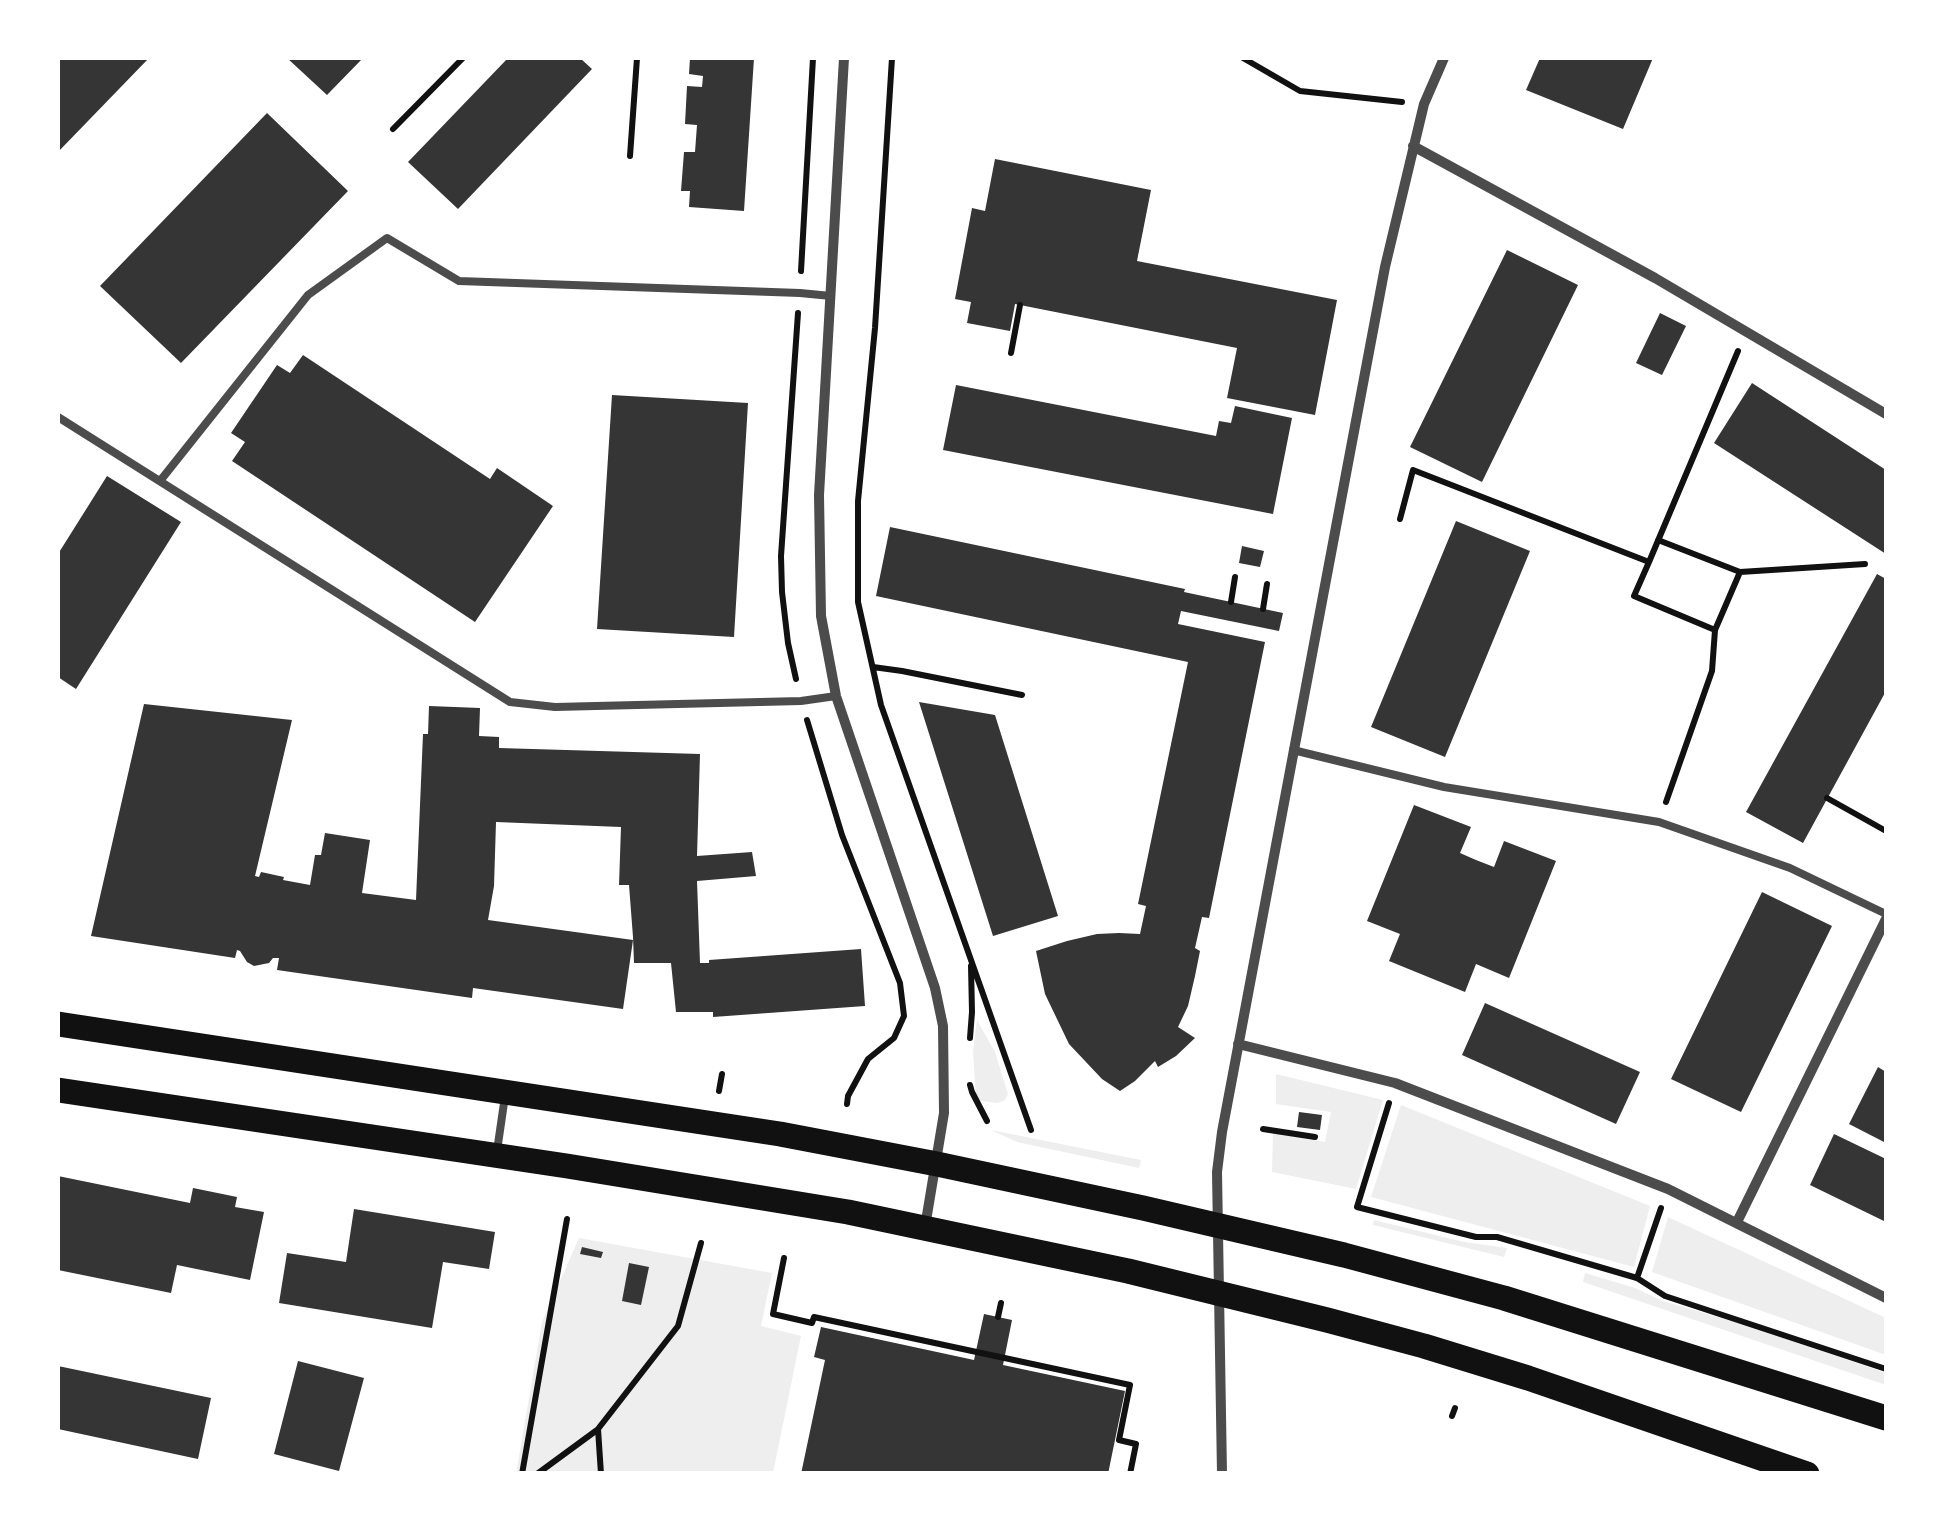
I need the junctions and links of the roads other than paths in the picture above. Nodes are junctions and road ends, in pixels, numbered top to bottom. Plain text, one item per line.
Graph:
1 (844, 58) edge
2 (1444, 58) edge
3 (1413, 146) junction
4 (831, 296) junction
5 (1886, 414) edge
6 (58, 418) edge
7 (160, 481) junction
8 (836, 696) junction
9 (1294, 750) junction
10 (1886, 916) edge
11 (58, 1024) edge
12 (1238, 1044) junction
13 (58, 1090) edge
14 (506, 1091) junction
15 (496, 1156) junction
16 (936, 1164) junction
17 (1737, 1222) junction
18 (1219, 1226) junction
19 (924, 1228) junction
20 (1219, 1293) junction
21 (1886, 1298) edge
22 (1886, 1418) edge
23 (1222, 1474) edge
24 (1808, 1474) edge

1 - 4 street
2 - 3 street
3 - 5 street
3 - 9 street
4 - 7 lane
4 - 8 street
6 - 7 lane
7 - 8 lane
8 - 16 street
9 - 10 lane
9 - 12 street
10 - 17 street
11 - 14 main road
12 - 17 street
12 - 18 street
13 - 15 main road
14 - 15 lane
14 - 16 main road
15 - 19 main road
16 - 18 main road
16 - 19 street
17 - 21 street
18 - 20 street
18 - 22 main road
19 - 20 main road
20 - 23 street
20 - 24 main road

